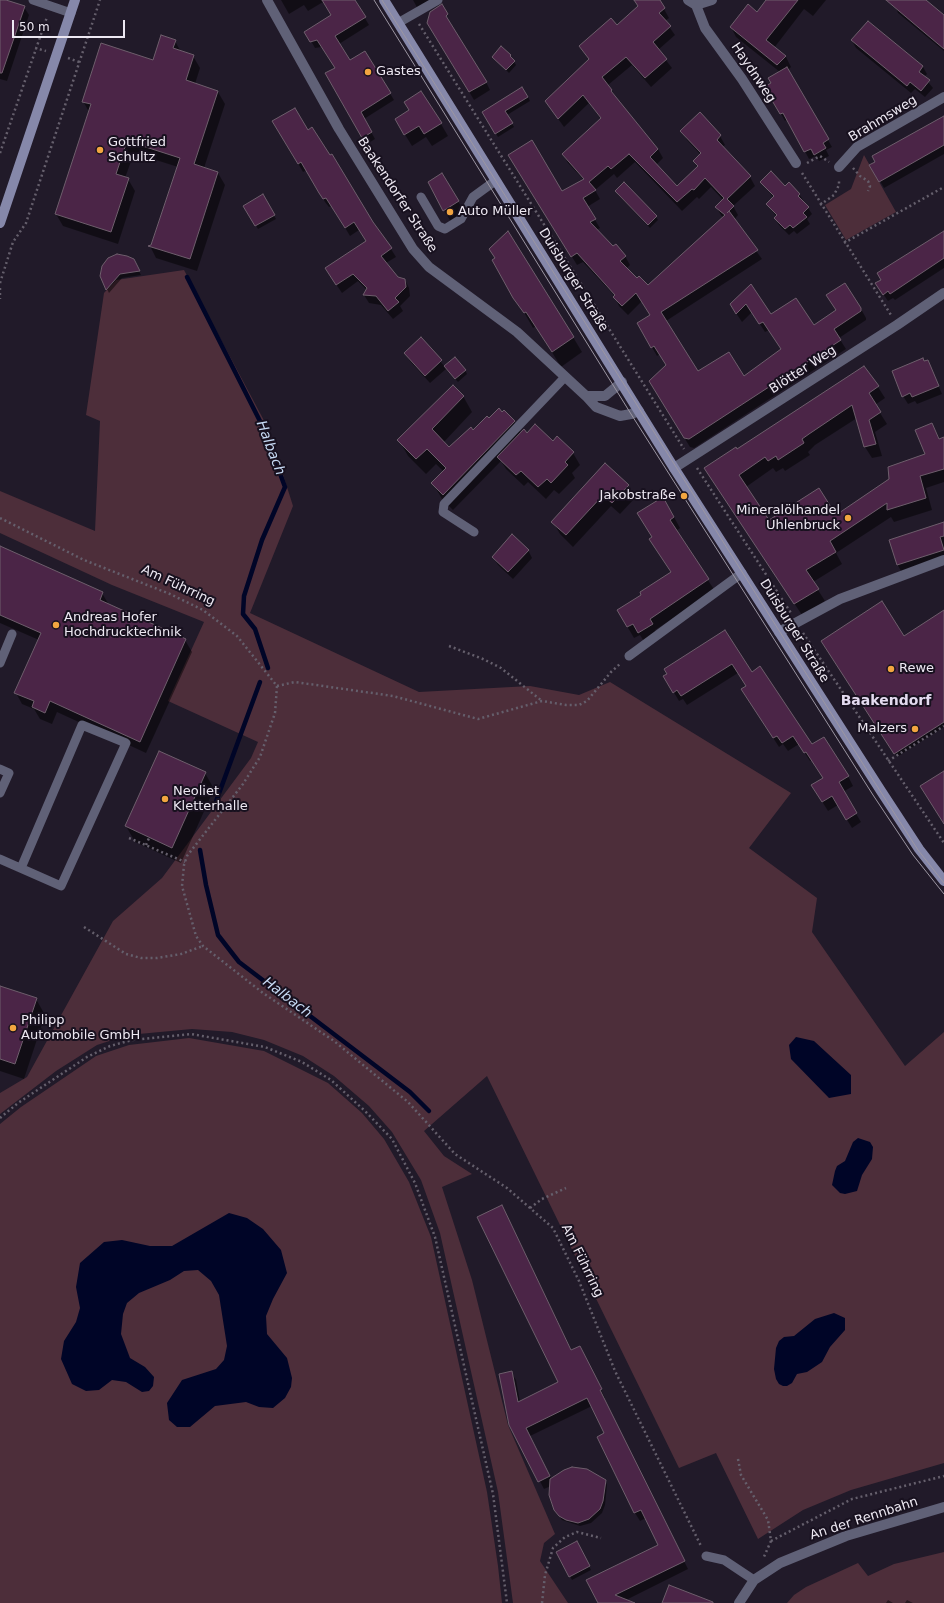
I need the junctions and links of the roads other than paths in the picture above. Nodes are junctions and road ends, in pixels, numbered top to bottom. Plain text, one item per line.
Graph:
1 (33, 0) edge
2 (75, 0) edge
3 (267, 0) edge
4 (384, 0) edge
5 (438, 0) edge
6 (712, 0) edge
7 (692, 3) edge
8 (70, 12) junction
9 (398, 23) junction
10 (944, 97) edge
11 (842, 164) road end
12 (797, 165) road end
13 (495, 181) junction
14 (421, 197) dead end
15 (0, 223) edge
16 (944, 293) edge
17 (565, 377) junction
18 (622, 382) junction
19 (586, 396) junction
20 (639, 411) junction
21 (674, 468) junction
22 (474, 532) dead end
23 (944, 560) edge
24 (742, 573) junction
25 (779, 632) junction
26 (12, 634) dead end
27 (629, 656) road end
28 (0, 663) edge
29 (0, 769) edge
30 (0, 793) edge
31 (0, 859) edge
32 (21, 868) junction
33 (944, 881) edge
34 (944, 1507) edge
35 (706, 1556) road end
36 (754, 1580) junction
37 (739, 1603) edge

1 - 8 lane
2 - 8 main road
3 - 17 street, Baakendorfer Straße
4 - 9 main road, Duisburger Straße
5 - 9 lane
6 - 7 street
7 - 12 street, Haydnweg
8 - 15 main road
9 - 13 main road, Duisburger Straße
10 - 11 street, Brahmsweg
13 - 14 lane
13 - 18 main road, Duisburger Straße
16 - 21 street, Blötter Weg
17 - 19 street, Baakendorfer Straße
17 - 22 lane
18 - 19 street
18 - 20 main road, Duisburger Straße
19 - 20 street, Baakendorfer Straße
20 - 21 main road, Duisburger Straße
21 - 24 main road, Duisburger Straße
23 - 25 street
24 - 25 main road, Duisburger Straße
24 - 27 lane, Duisburger Straße
25 - 33 main road, Duisburger Straße
26 - 28 lane
29 - 30 lane
31 - 32 lane
32 - 32 lane
34 - 36 street, An der Rennbahn
35 - 36 lane
36 - 37 street, An der Rennbahn

